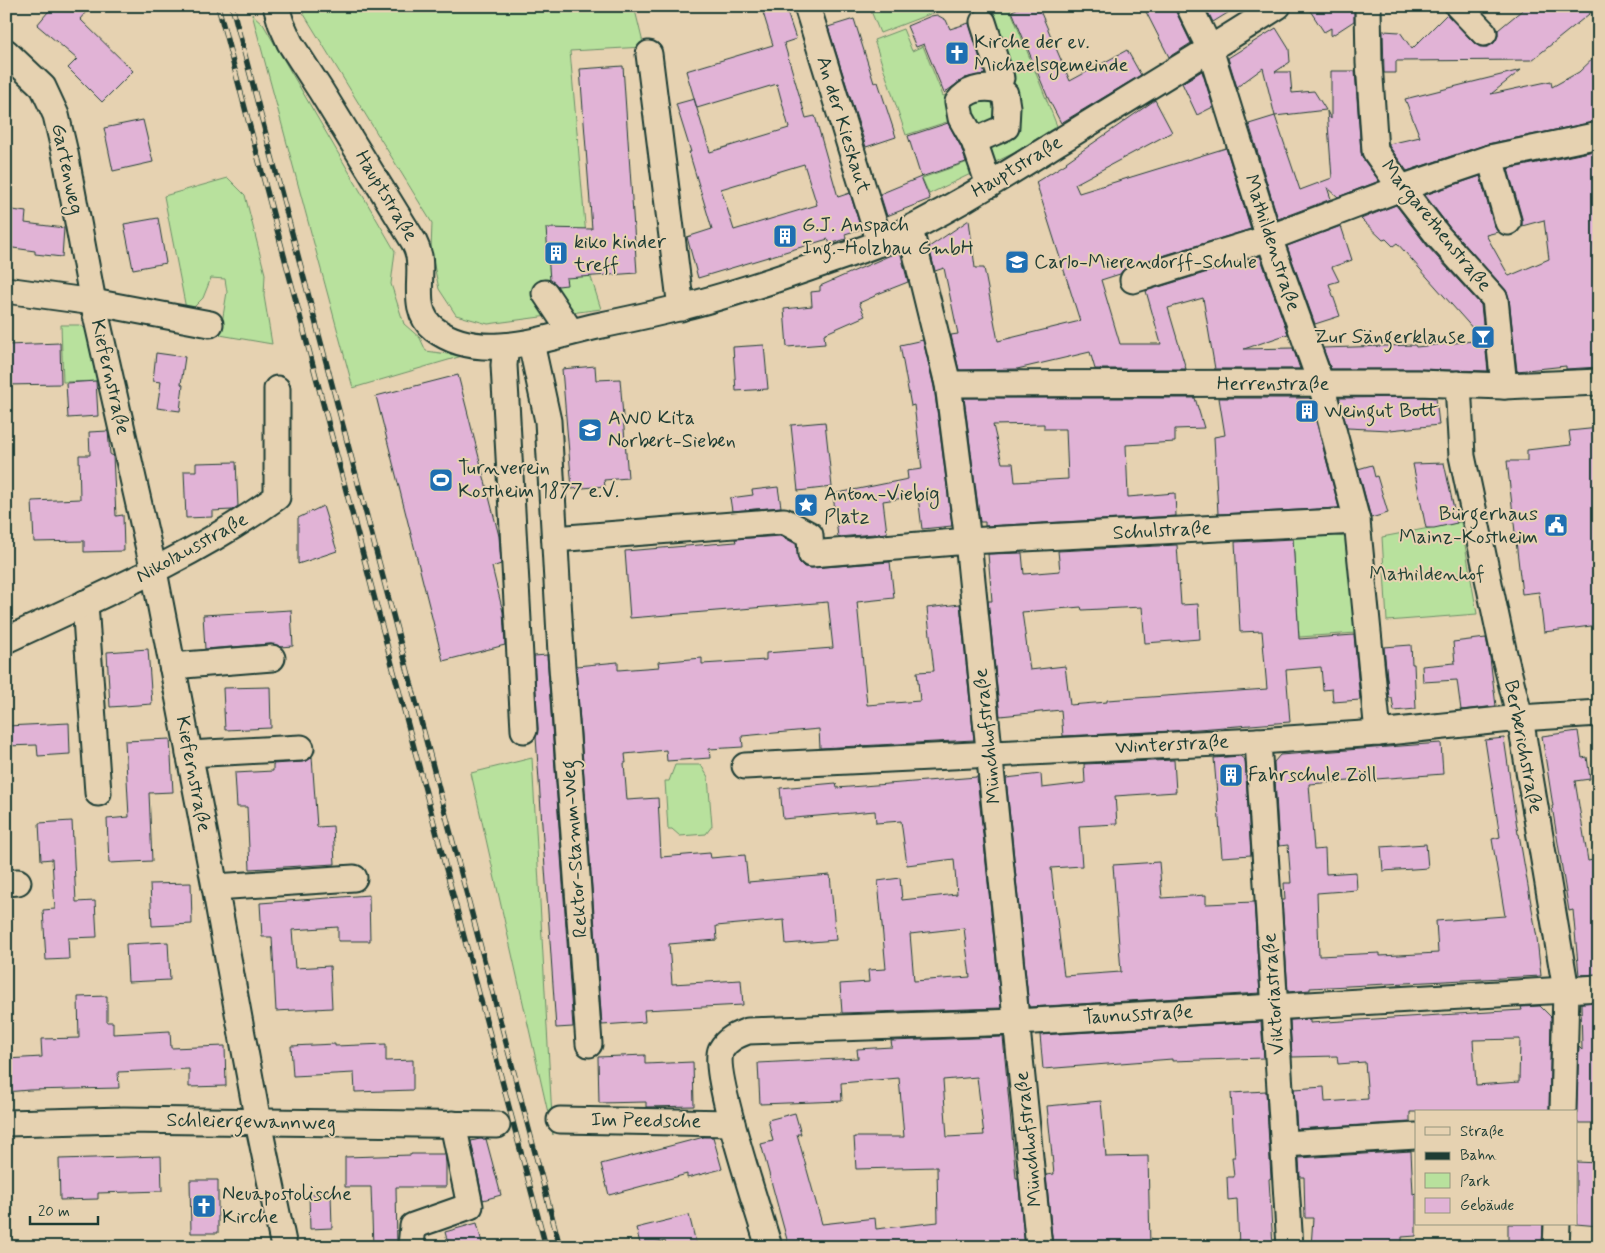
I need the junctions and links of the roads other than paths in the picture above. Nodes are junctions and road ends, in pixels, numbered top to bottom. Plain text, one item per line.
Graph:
1 (276, 6) edge
2 (807, 6) edge
3 (1189, 6) edge
4 (1278, 6) edge
5 (1368, 6) edge
6 (1458, 6) edge
7 (983, 22) dead end
8 (1484, 33) dead end
9 (1210, 49) junction
10 (6, 52) edge
11 (649, 54) dead end
12 (996, 89) junction
13 (1599, 135) edge
14 (974, 141) junction
15 (1490, 158) junction
16 (989, 185) junction
17 (1401, 188) junction
18 (1508, 222) dead end
19 (910, 229) junction
20 (1269, 238) junction
21 (880, 243) junction
22 (1132, 280) dead end
23 (6, 290) edge
24 (545, 293) dead end
25 (93, 302) junction
26 (681, 308) junction
27 (210, 324) dead end
28 (571, 332) junction
29 (531, 343) junction
30 (506, 346) junction
31 (1599, 382) edge
32 (948, 384) junction
33 (1321, 384) junction
34 (1458, 384) junction
35 (1504, 386) junction
36 (276, 389) dead end
37 (1357, 521) junction
38 (554, 532) junction
39 (968, 542) junction
40 (154, 571) junction
41 (86, 603) junction
42 (6, 640) edge
43 (272, 658) dead end
44 (172, 666) junction
45 (1599, 713) edge
46 (1520, 718) junction
47 (524, 730) dead end
48 (1378, 733) junction
49 (1258, 741) junction
50 (301, 748) dead end
51 (989, 753) junction
52 (189, 754) junction
53 (746, 766) dead end
54 (98, 793) dead end
55 (354, 878) dead end
56 (215, 886) junction
57 (1599, 988) edge
58 (1566, 990) junction
59 (1274, 1008) junction
60 (1017, 1022) junction
61 (589, 1044) dead end
62 (1563, 1110) edge
63 (560, 1120) dead end
64 (258, 1122) junction
65 (6, 1123) edge
66 (732, 1123) junction
67 (454, 1124) junction
68 (497, 1125) dead end
69 (1415, 1136) edge
70 (1284, 1144) junction
71 (1557, 1226) edge
72 (411, 1246) edge
73 (284, 1247) edge
74 (769, 1247) edge
75 (1039, 1247) edge
76 (1290, 1247) edge
77 (1556, 1247) edge

1 - 30 street, Hauptstraße
2 - 21 street, An der Kieskaut
3 - 9 street, Mathildenstraße
4 - 9 street, Hauptstraße
5 - 17 street, Margarethenstraße
6 - 8 street
7 - 12 street
9 - 16 street, Hauptstraße
9 - 20 street, Mathildenstraße
10 - 25 street, Gartenweg
11 - 26 street
12 - 14 street
12 - 14 street
13 - 15 street
14 - 16 street
15 - 17 street
15 - 18 street
16 - 19 street, Hauptstraße
17 - 20 street
17 - 35 street, Margarethenstraße
19 - 21 street, Hauptstraße
19 - 32 street, Münchhofstraße
20 - 22 street
20 - 33 street, Mathildenstraße
21 - 26 street, Hauptstraße
23 - 25 street
24 - 28 street
25 - 27 street
25 - 40 street, Kiefernstraße
26 - 28 street, Hauptstraße
28 - 29 street, Hauptstraße
29 - 30 street, Hauptstraße
29 - 38 street
30 - 47 street
31 - 35 street, Herrenstraße
32 - 33 street, Herrenstraße
32 - 39 street, Münchhofstraße
33 - 34 street, Herrenstraße
33 - 37 street, Mathildenstraße
34 - 35 street, Herrenstraße
34 - 46 street, Berberichstraße
36 - 40 street, Nikolausstraße
37 - 39 street, Schulstraße
37 - 48 street, Mathildenstraße
38 - 39 street, Schulstraße
38 - 61 street, Rektor-Stamm-Weg
39 - 51 street, Münchhofstraße
40 - 41 street, Nikolausstraße
40 - 44 street, Kiefernstraße
41 - 42 street, Nikolausstraße
41 - 54 street
43 - 44 street
44 - 52 street, Kiefernstraße
45 - 46 street, Winterstraße
46 - 48 street, Winterstraße
46 - 58 street, Berberichstraße
48 - 49 street, Winterstraße
49 - 51 street, Winterstraße
49 - 59 street, Viktoriastraße
50 - 52 street
51 - 53 street, Winterstraße
51 - 60 street, Münchhofstraße
52 - 56 street, Kiefernstraße
55 - 56 street
56 - 64 street, Kiefernstraße
57 - 58 street, Taunusstraße
58 - 59 street, Taunusstraße
58 - 62 street, Berberichstraße
59 - 60 street, Taunusstraße
59 - 70 street, Viktoriastraße
60 - 66 street, Taunusstraße
60 - 75 street, Münchhofstraße
63 - 66 street, Im Peedsche
64 - 65 street, Schleiergewannweg
64 - 67 street, Schleiergewannweg
64 - 73 street, Kiefernstraße
66 - 74 street, Taunusstraße
67 - 68 street, Schleiergewannweg
67 - 72 street
69 - 70 street
70 - 76 street, Viktoriastraße
71 - 77 street

